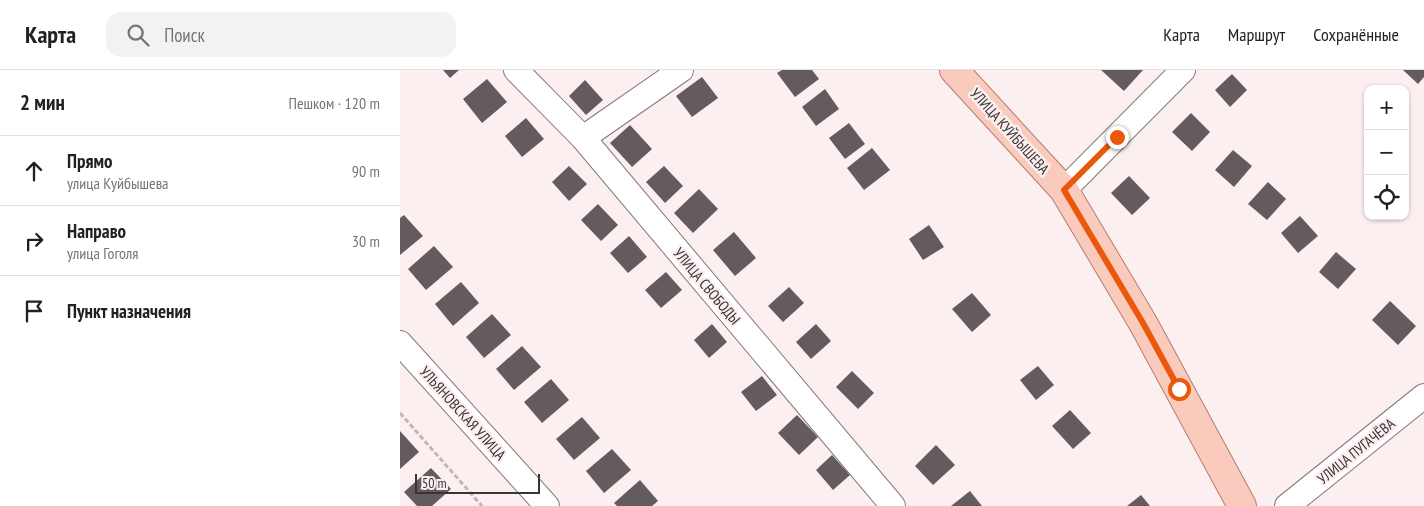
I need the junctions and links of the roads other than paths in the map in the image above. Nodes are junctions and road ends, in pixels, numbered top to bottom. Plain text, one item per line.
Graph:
1 (516, 70) edge
2 (681, 70) edge
3 (954, 70) edge
4 (1183, 70) edge
5 (583, 138) junction
6 (1064, 190) junction
7 (400, 343) edge
8 (1424, 396) edge
9 (547, 506) edge
10 (894, 506) edge
11 (1242, 506) edge
12 (1287, 506) edge

1 - 5 street, УЛИЦА СВОБОДЫ
2 - 5 street
3 - 6 main road, УЛИЦА КУЙБЫШЕВА
4 - 6 street
5 - 10 street, УЛИЦА СВОБОДЫ
6 - 11 main road, УЛИЦА КУЙБЫШЕВА
7 - 9 street, УЛЬЯНОВСКАЯ УЛИЦА
8 - 12 street, УЛИЦА ПУГАЧЁВА

